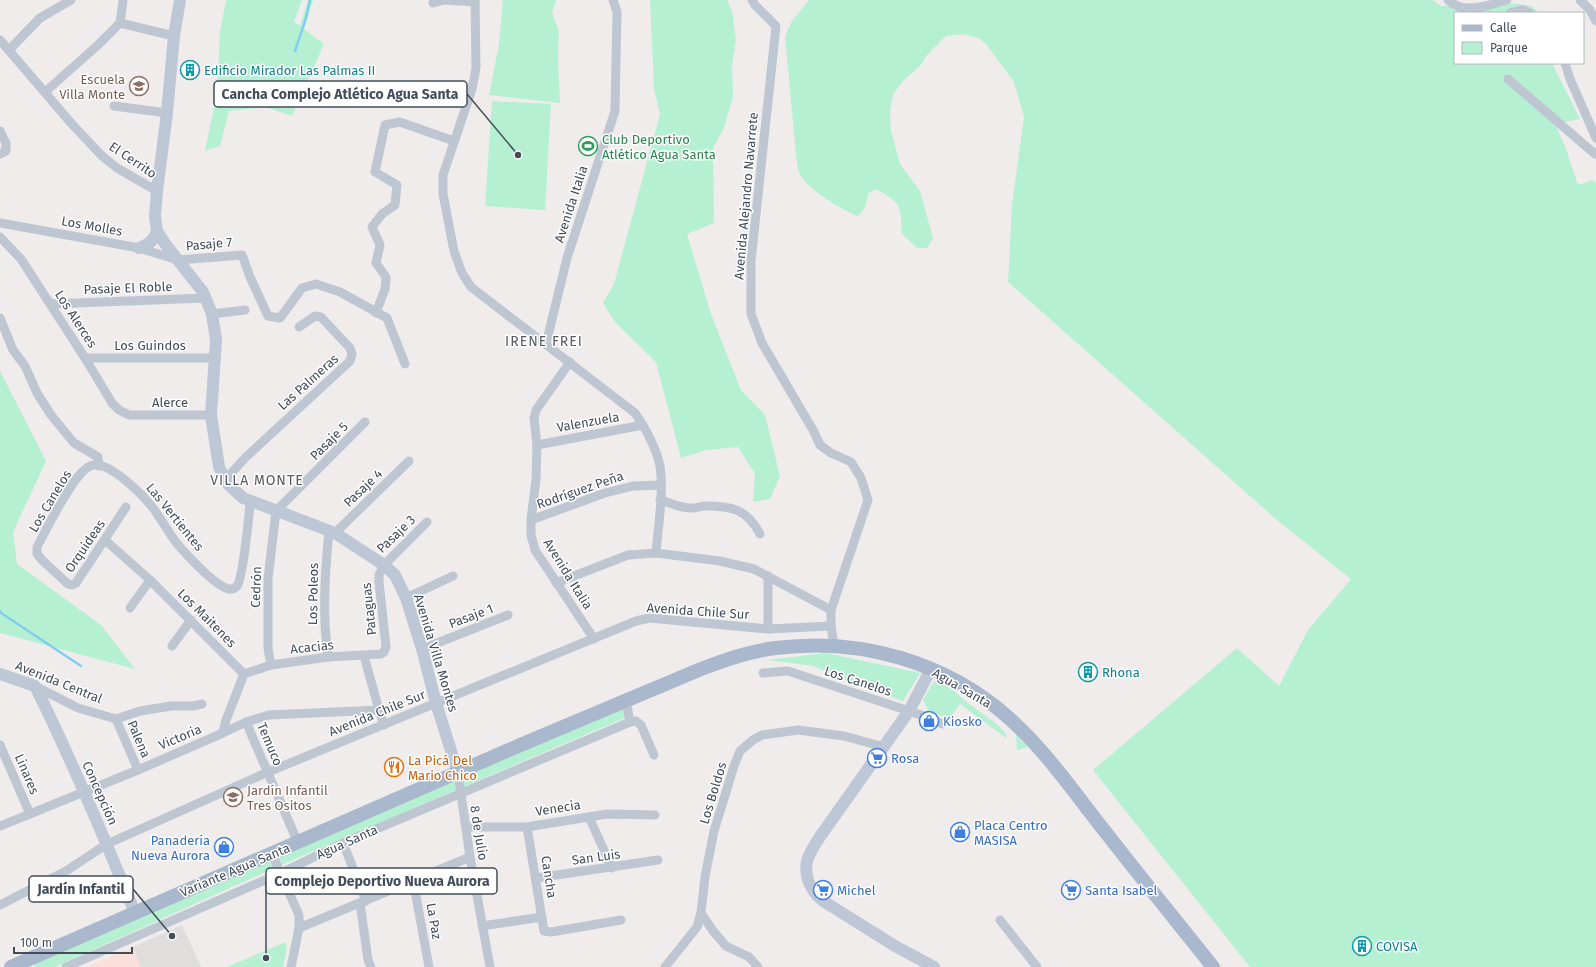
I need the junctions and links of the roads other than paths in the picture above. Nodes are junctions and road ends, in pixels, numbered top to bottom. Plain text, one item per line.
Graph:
1 (71, 0) edge
2 (123, 0) edge
3 (180, 0) edge
4 (613, 0) edge
5 (752, 0) edge
6 (1448, 0) edge
7 (1503, 0) edge
8 (1580, 0) edge
9 (475, 1) edge
10 (433, 3) dead end
11 (1478, 11) edge
12 (1514, 12) edge
13 (1528, 12) edge
14 (1596, 21) edge
15 (120, 23) junction
16 (174, 36) junction
17 (0, 40) edge
18 (9, 50) junction
19 (1565, 64) edge
20 (1508, 79) dead end
21 (45, 92) junction
22 (114, 106) dead end
23 (167, 113) junction
24 (0, 131) edge
25 (1596, 138) edge
26 (454, 140) junction
27 (1596, 152) edge
28 (0, 154) edge
29 (157, 192) junction
30 (0, 223) edge
31 (157, 231) junction
32 (0, 237) edge
33 (139, 248) junction
34 (178, 260) junction
35 (206, 298) junction
36 (50, 304) junction
37 (245, 310) dead end
38 (376, 313) junction
39 (212, 314) junction
40 (0, 318) edge
41 (299, 327) dead end
42 (546, 344) junction
43 (85, 358) junction
44 (214, 358) junction
45 (570, 362) junction
46 (405, 364) dead end
47 (129, 415) joint
48 (212, 415) junction
49 (365, 422) dead end
50 (643, 425) junction
51 (537, 445) junction
52 (409, 461) dead end
53 (100, 466) junction
54 (225, 480) junction
55 (661, 486) junction
56 (660, 500) junction
57 (250, 502) junction
58 (126, 507) dead end
59 (276, 511) junction
60 (531, 520) junction
61 (427, 522) dead end
62 (332, 532) junction
63 (760, 534) dead end
64 (105, 540) junction
65 (656, 554) junction
66 (42, 560) joint
67 (384, 565) junction
68 (453, 576) dead end
69 (768, 576) junction
70 (150, 580) junction
71 (556, 583) junction
72 (406, 598) junction
73 (130, 608) dead end
74 (831, 610) junction
75 (508, 615) dead end
76 (191, 620) junction
77 (831, 626) junction
78 (768, 629) junction
79 (594, 639) junction
80 (172, 646) dead end
81 (834, 646) junction
82 (422, 649) junction
83 (384, 652) joint
84 (364, 656) junction
85 (328, 657) junction
86 (271, 665) junction
87 (931, 669) junction
88 (763, 672) dead end
89 (0, 674) edge
90 (244, 674) junction
91 (35, 686) junction
92 (626, 700) junction
93 (436, 703) junction
94 (202, 704) dead end
95 (379, 710) junction
96 (909, 711) junction
97 (116, 719) junction
98 (246, 722) junction
99 (630, 722) junction
100 (943, 724) dead end
101 (384, 725) junction
102 (223, 733) junction
103 (0, 744) edge
104 (884, 747) junction
105 (654, 755) dead end
106 (138, 770) junction
107 (268, 772) junction
108 (458, 773) junction
109 (84, 790) junction
110 (460, 794) junction
111 (30, 814) junction
112 (655, 815) dead end
113 (589, 817) junction
114 (0, 826) edge
115 (466, 827) junction
116 (527, 827) junction
117 (298, 843) junction
118 (343, 843) junction
119 (107, 844) junction
120 (272, 854) junction
121 (470, 857) junction
122 (658, 860) dead end
123 (612, 868) junction
124 (281, 873) junction
125 (536, 878) junction
126 (414, 880) junction
127 (363, 902) junction
128 (0, 905) edge
129 (135, 913) junction
130 (701, 913) junction
131 (542, 917) junction
132 (621, 920) dead end
133 (1000, 920) dead end
134 (482, 926) junction
135 (299, 928) junction
136 (30, 963) edge
137 (11, 967) edge
138 (66, 967) edge
139 (291, 967) edge
140 (371, 967) edge
141 (429, 967) edge
142 (490, 967) edge
143 (665, 967) edge
144 (758, 967) edge
145 (934, 967) edge
146 (1037, 967) edge
147 (1213, 967) edge

1 - 18 street
2 - 15 street
3 - 16 street
4 - 42 street, Avenida Italia
5 - 74 street, Avenida Alejandro Navarrete
6 - 11 street
7 - 11 street
8 - 14 street
9 - 10 street
9 - 26 street
12 - 13 street
15 - 16 street
15 - 21 street
16 - 23 street
17 - 18 street, El Cerrito
18 - 21 street, El Cerrito
19 - 25 street
20 - 27 street
21 - 29 street, El Cerrito
22 - 23 street
23 - 29 street
24 - 28 street
26 - 38 street
26 - 42 street
29 - 31 street
30 - 33 street, Los Molles
31 - 33 street
31 - 34 street, Avenida Villa Montes
32 - 36 street, Los Alerces
33 - 34 street, Los Molles
34 - 35 street, Avenida Villa Montes
34 - 38 street, Pasaje 7
35 - 36 street, Pasaje El Roble
35 - 39 street, Avenida Villa Montes
36 - 43 street, Los Alerces
37 - 39 street
38 - 46 street
39 - 44 street, Avenida Villa Montes
40 - 53 street
41 - 54 street, Las Palmeras
42 - 45 street
43 - 44 street, Los Guindos
43 - 47 street, Los Alerces
44 - 48 street, Avenida Villa Montes
45 - 50 street
45 - 51 street, Avenida Italia
47 - 48 street, Alerce
48 - 54 street, Avenida Villa Montes
49 - 59 street, Pasaje 5
50 - 51 street, Valenzuela
50 - 55 street
51 - 60 street, Avenida Italia
52 - 62 street, Pasaje 4
53 - 57 street, Las Vertientes
53 - 66 street, Los Canelos
54 - 57 street, Avenida Villa Montes
55 - 56 street
55 - 60 street, Rodríguez Peña
56 - 63 street
56 - 65 street
57 - 59 street, Avenida Villa Montes
58 - 64 street, Orquideas
59 - 62 street, Avenida Villa Montes
59 - 86 street, Cedrón
60 - 71 street, Avenida Italia
61 - 67 street, Pasaje 3
62 - 67 street, Avenida Villa Montes
62 - 85 street, Los Poleos
64 - 66 street, Orquideas
64 - 70 street, Los Maitenes
65 - 69 street
65 - 71 street
67 - 72 street, Avenida Villa Montes
67 - 83 street, Pataguas
68 - 72 street
69 - 74 street
69 - 78 street
70 - 73 street
70 - 76 street, Los Maitenes
71 - 79 street, Avenida Italia
72 - 82 street, Avenida Villa Montes
74 - 77 street, Avenida Alejandro Navarrete
75 - 82 street, Pasaje 1
76 - 80 street
76 - 90 street, Los Maitenes
77 - 78 street, Avenida Chile Sur
77 - 81 street, Avenida Alejandro Navarrete
78 - 79 street, Avenida Chile Sur
79 - 93 street, Avenida Chile Sur
81 - 87 main road, Agua Santa
81 - 92 main road, Agua Santa
82 - 93 street, Avenida Villa Montes
83 - 84 street, Acacias
84 - 85 street, Acacias
84 - 95 street
85 - 86 street, Acacias
86 - 90 street, Acacias
87 - 96 street
87 - 147 main road, Agua Santa
88 - 96 street, Los Canelos
89 - 91 street, Avenida Central
90 - 102 street
91 - 97 street, Avenida Central
91 - 109 street, Concepción
92 - 99 street
92 - 108 main road, Agua Santa
93 - 101 street, Avenida Chile Sur
93 - 108 street, Avenida Villa Montes
94 - 97 street
95 - 98 street, Victoria
95 - 101 street
96 - 100 street, Los Canelos
96 - 104 street
97 - 106 street, Palena
98 - 102 street, Victoria
98 - 107 street, Temuco
99 - 105 street
99 - 110 street, Agua Santa
101 - 107 street, Avenida Chile Sur
102 - 106 street, Victoria
103 - 111 street, Linares
104 - 130 street, Los Boldos
104 - 145 street
106 - 109 street, Victoria
107 - 117 street, Temuco
107 - 119 street, Avenida Chile Sur
108 - 110 street, 8 de Julio
108 - 117 main road, Variante Agua Santa
109 - 111 street, Victoria
109 - 119 street, Concepción
110 - 115 street, 8 de Julio
110 - 118 street, Agua Santa
111 - 114 street, Victoria
112 - 113 street, Venecia
113 - 116 street, Venecia
113 - 123 street
115 - 116 street, Venecia
115 - 121 street, 8 de Julio
116 - 125 street, Cancha
117 - 120 main road, Variante Agua Santa
118 - 124 street, Agua Santa
118 - 127 street
119 - 128 street, Avenida Chile Sur
119 - 129 street, Concepción
120 - 124 street
120 - 129 main road, Variante Agua Santa
121 - 126 street
121 - 134 street, 8 de Julio
122 - 123 street, San Luis
123 - 125 street, San Luis
124 - 135 street
124 - 138 street, Agua Santa
125 - 131 street, Cancha
126 - 127 street
126 - 141 street, La Paz
127 - 135 street
127 - 140 street
129 - 136 main road, Variante Agua Santa
130 - 143 street, Los Boldos
130 - 144 street
131 - 132 street, Cancha
131 - 134 street
133 - 146 street
134 - 142 street, 8 de Julio
135 - 139 street
136 - 137 main road, Variante Agua Santa

